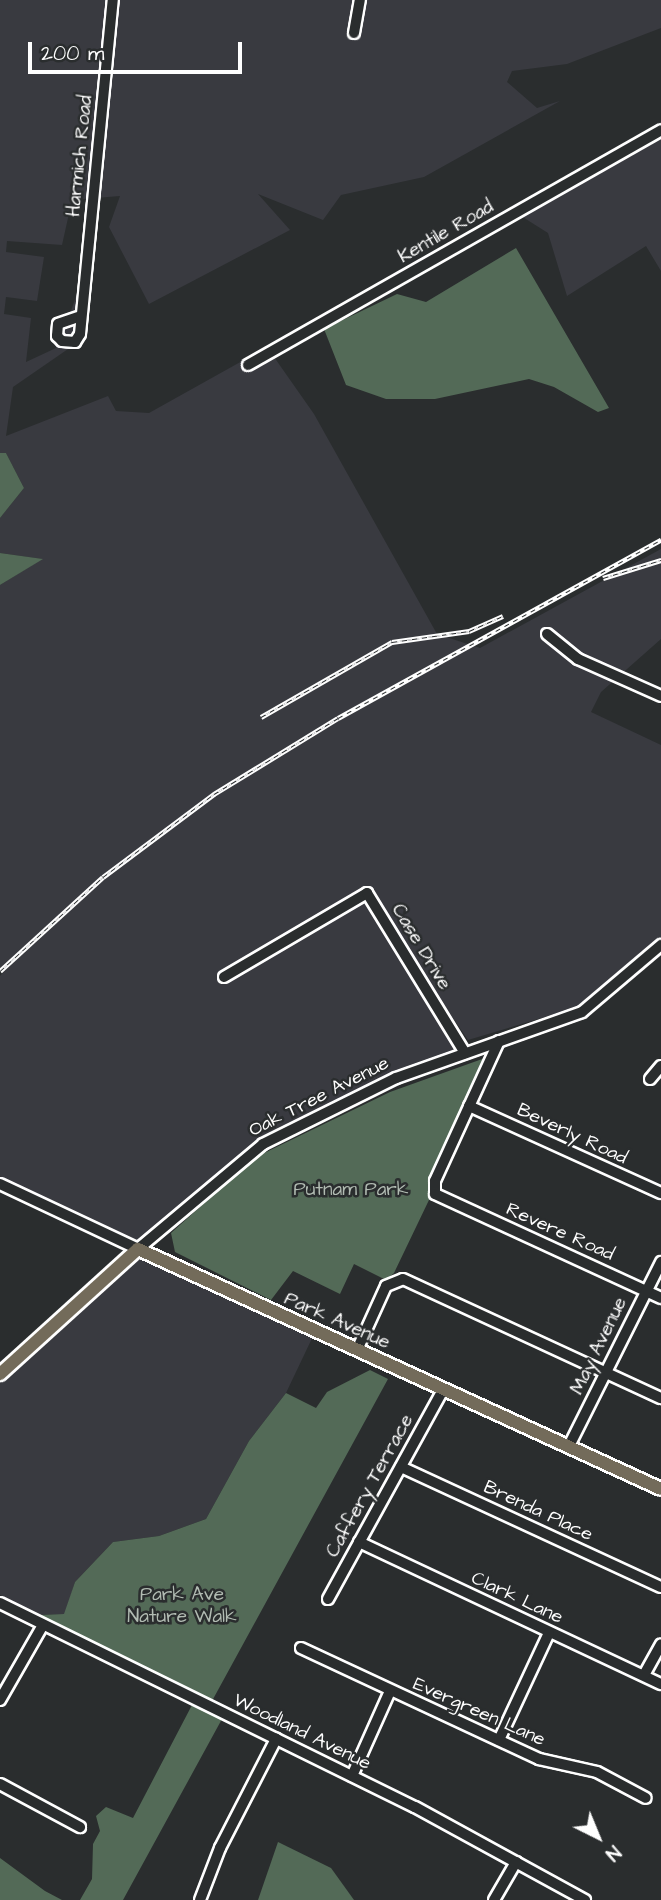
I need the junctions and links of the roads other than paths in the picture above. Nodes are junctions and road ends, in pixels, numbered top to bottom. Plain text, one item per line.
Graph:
1 (113, 0) edge
2 (360, 0) edge
3 (354, 33) dead end
4 (661, 130) edge
5 (81, 316) dead end
6 (248, 365) dead end
7 (547, 634) dead end
8 (661, 696) edge
9 (661, 945) edge
10 (224, 977) dead end
11 (499, 1041) junction
12 (465, 1053) junction
13 (661, 1066) edge
14 (650, 1079) dead end
15 (469, 1105) junction
16 (0, 1184) edge
17 (661, 1193) edge
18 (138, 1249) junction
19 (661, 1262) edge
20 (648, 1290) junction
21 (661, 1298) edge
22 (357, 1350) junction
23 (606, 1371) junction
24 (0, 1374) edge
25 (443, 1390) junction
26 (661, 1398) edge
27 (569, 1446) junction
28 (401, 1467) junction
29 (661, 1489) edge
30 (359, 1542) junction
31 (661, 1587) edge
32 (328, 1599) dead end
33 (0, 1603) edge
34 (43, 1625) junction
35 (549, 1633) junction
36 (661, 1644) edge
37 (301, 1648) dead end
38 (644, 1675) junction
39 (661, 1684) edge
40 (390, 1691) junction
41 (0, 1700) edge
42 (276, 1739) junction
43 (499, 1740) junction
44 (352, 1776) junction
45 (0, 1784) edge
46 (646, 1798) dead end
47 (80, 1827) dead end
48 (516, 1861) junction
49 (200, 1900) edge
50 (494, 1900) edge
51 (585, 1900) edge

1 - 5 street, Harmich Road
2 - 3 street
4 - 6 street, Kentile Road
7 - 8 street
9 - 11 street, Oak Tree Avenue
10 - 12 street, Case Drive
11 - 12 street, Oak Tree Avenue
11 - 15 street
12 - 18 street, Oak Tree Avenue
13 - 14 street
15 - 17 street, Beverly Road
15 - 20 street, Revere Road
16 - 18 street, Park Avenue
18 - 22 main road, Park Avenue
18 - 24 main road, Oak Tree Avenue
19 - 20 street, May Avenue
20 - 21 street, Revere Road
20 - 23 street, May Avenue
22 - 23 street
22 - 25 main road, Park Avenue
23 - 26 street
23 - 27 street, May Avenue
25 - 27 main road, Park Avenue
25 - 28 street, Caffery Terrace
27 - 29 main road, Park Avenue
28 - 30 street, Caffery Terrace
28 - 31 street, Brenda Place
30 - 32 street, Caffery Terrace
30 - 35 street, Clark Lane
33 - 34 street, Woodland Avenue
34 - 41 street
34 - 42 street, Woodland Avenue
35 - 38 street, Clark Lane
35 - 43 street
36 - 38 street
37 - 40 street, Evergreen Lane
38 - 39 street, Clark Lane
40 - 43 street, Evergreen Lane
40 - 44 street
42 - 44 street, Woodland Avenue
42 - 49 street
43 - 46 street, Evergreen Lane
44 - 48 street, Woodland Avenue
45 - 47 street
48 - 50 street
48 - 51 street, Woodland Avenue

